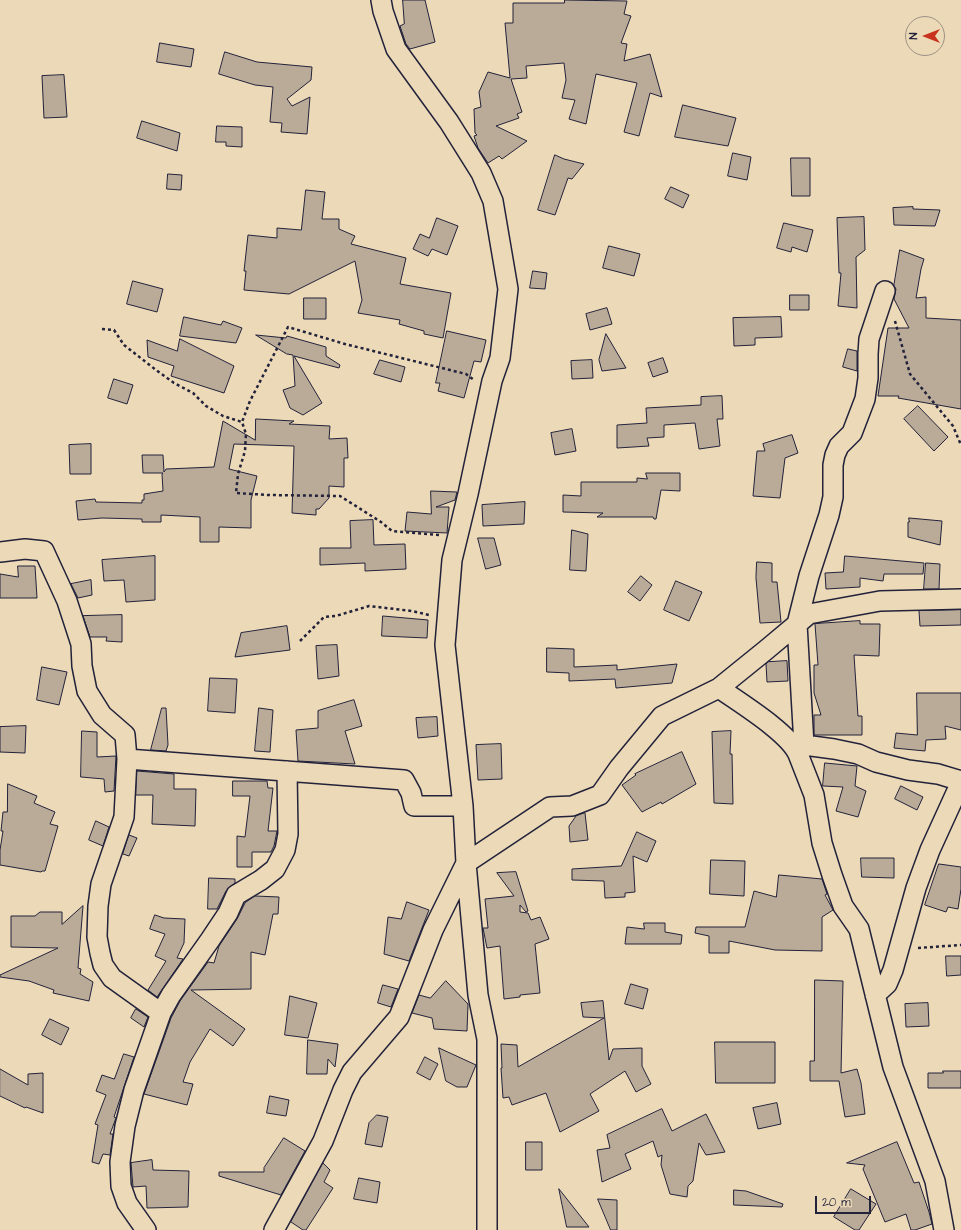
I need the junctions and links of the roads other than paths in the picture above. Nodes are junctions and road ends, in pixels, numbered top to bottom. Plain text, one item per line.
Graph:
1 (380, 0) edge
2 (884, 291) road end
3 (0, 552) edge
4 (961, 599) edge
5 (797, 624) junction
6 (719, 688) junction
7 (801, 750) junction
8 (127, 758) junction
9 (287, 771) junction
10 (961, 781) edge
11 (463, 806) junction
12 (466, 863) junction
13 (875, 995) junction
14 (161, 1013) junction
15 (146, 1230) edge
16 (274, 1230) edge
17 (487, 1230) edge
18 (944, 1230) edge

1 - 11 street
2 - 5 street
3 - 8 street
4 - 5 street
5 - 6 street
5 - 7 street
6 - 7 street
6 - 12 street
7 - 10 street
7 - 13 street
8 - 9 street
8 - 14 street
9 - 11 street
9 - 14 street
10 - 13 street
11 - 12 street
12 - 16 street
12 - 17 street
13 - 18 street
14 - 15 street

